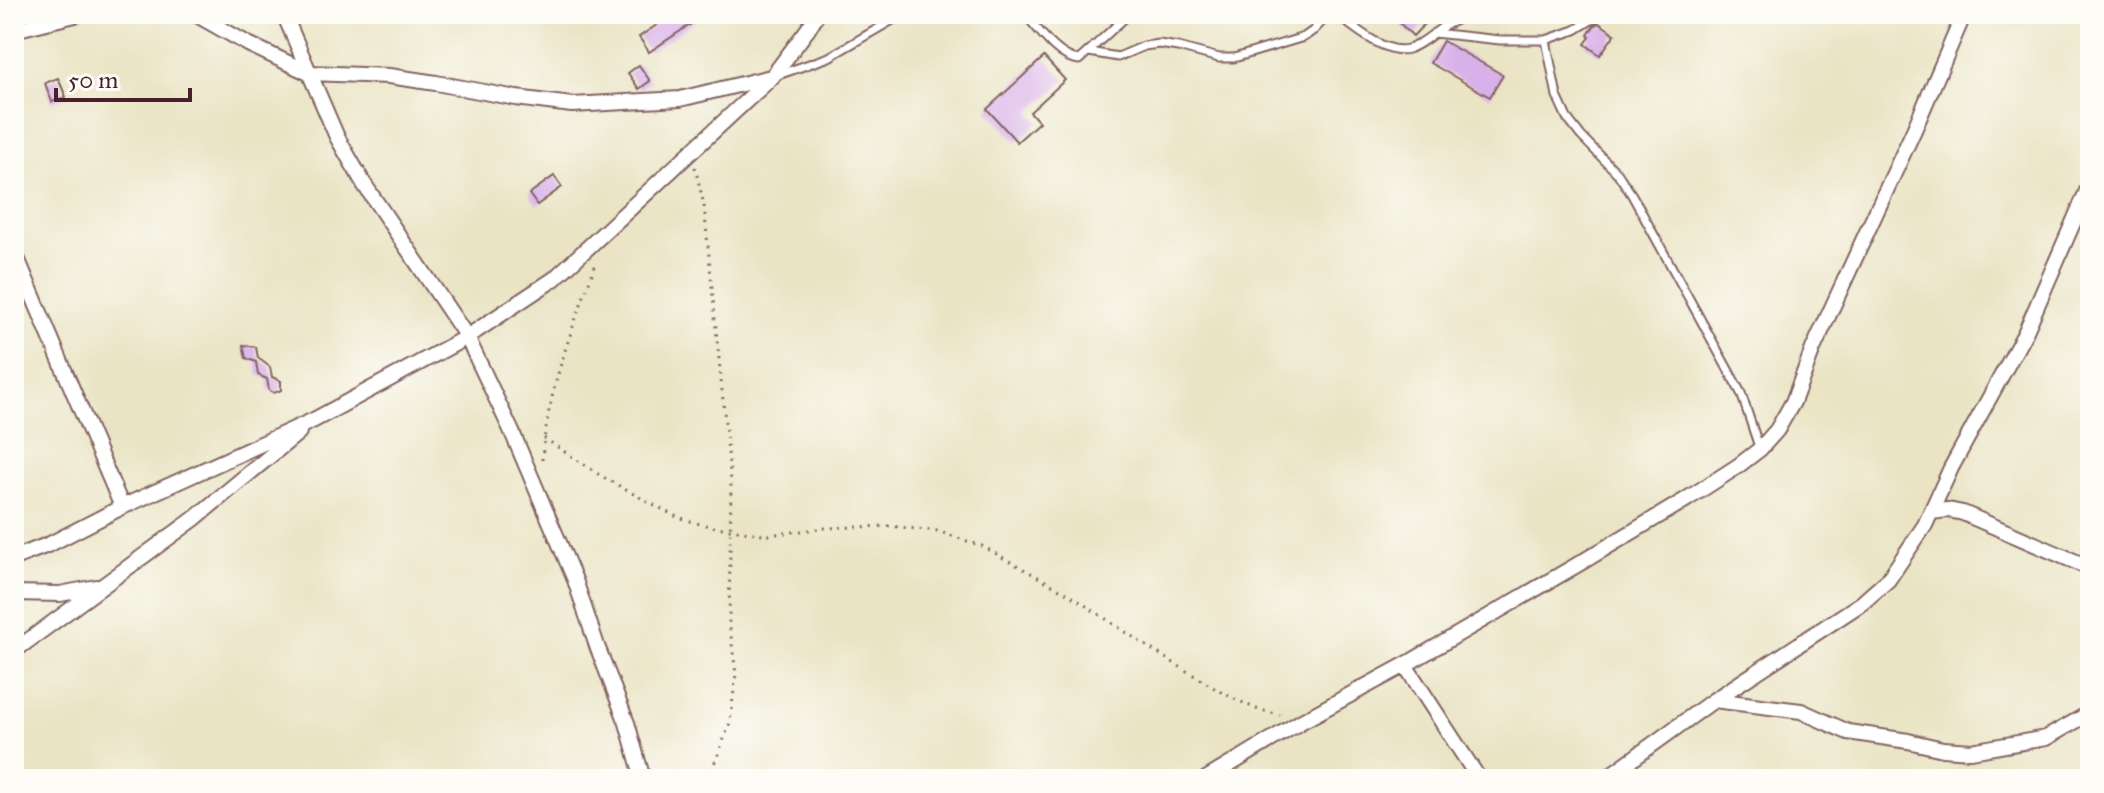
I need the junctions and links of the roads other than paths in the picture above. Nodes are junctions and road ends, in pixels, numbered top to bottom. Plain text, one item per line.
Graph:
1 (79, 14) edge
2 (195, 14) edge
3 (284, 14) edge
4 (817, 14) edge
5 (903, 14) edge
6 (1025, 14) edge
7 (1129, 14) edge
8 (1329, 14) edge
9 (1336, 14) edge
10 (1469, 14) edge
11 (1601, 14) edge
12 (1964, 14) edge
13 (14, 30) edge
14 (1434, 33) junction
15 (1546, 40) junction
16 (1089, 52) junction
17 (309, 73) junction
18 (772, 77) junction
19 (2090, 184) edge
20 (14, 251) edge
21 (467, 337) junction
22 (314, 420) junction
23 (1760, 449) junction
24 (122, 507) junction
25 (1931, 512) junction
26 (14, 558) edge
27 (2090, 568) edge
28 (104, 586) junction
29 (14, 593) edge
30 (14, 651) edge
31 (1405, 665) junction
32 (1714, 700) junction
33 (2090, 713) edge
34 (1614, 776) edge
35 (643, 779) edge
36 (1206, 779) edge
37 (1479, 779) edge

1 - 13 street
2 - 17 street
3 - 17 street
4 - 18 street
5 - 18 lane
6 - 16 lane
7 - 16 lane
8 - 16 lane
9 - 14 lane
10 - 14 lane
11 - 15 lane
12 - 23 street
14 - 15 lane
15 - 23 lane
17 - 18 street
17 - 21 street
18 - 21 street
19 - 25 street
20 - 24 street
21 - 22 street
21 - 35 street
22 - 24 street
22 - 28 street
23 - 31 street
24 - 26 street
25 - 27 street
25 - 32 street
28 - 29 street
28 - 30 street
31 - 36 street
31 - 37 street
32 - 33 street
32 - 34 street

